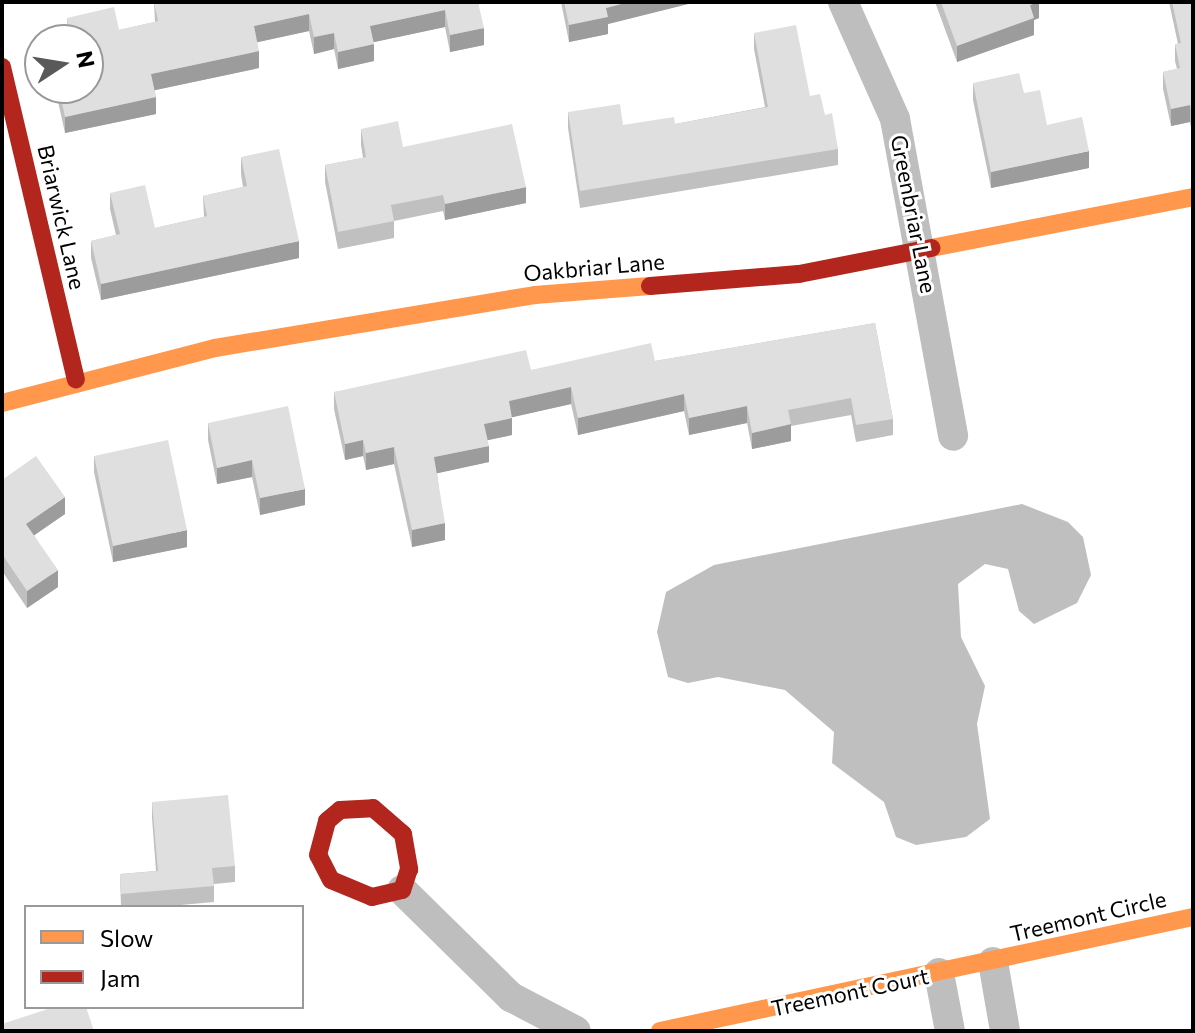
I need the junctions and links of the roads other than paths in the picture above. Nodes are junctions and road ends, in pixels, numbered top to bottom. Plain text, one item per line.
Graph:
1 (843, 2) edge
2 (2, 67) edge
3 (1193, 197) edge
4 (923, 254) junction
5 (76, 379) junction
6 (2, 403) edge
7 (953, 436) dead end
8 (402, 890) junction
9 (1193, 917) edge
10 (993, 962) junction
11 (939, 973) junction
12 (576, 1031) edge
13 (660, 1031) edge
14 (950, 1031) edge
15 (1005, 1031) edge

1 - 4 street, Greenbriar Lane
2 - 5 street, Briarwick Lane
3 - 4 street, Oakbriar Lane
4 - 5 street, Oakbriar Lane
4 - 7 street, Greenbriar Lane
5 - 6 street, Oakbriar Lane
8 - 8 street
8 - 12 street
9 - 10 street, Treemont Circle
10 - 11 street, Treemont Court
10 - 15 street
11 - 13 street, Treemont Court
11 - 14 street

